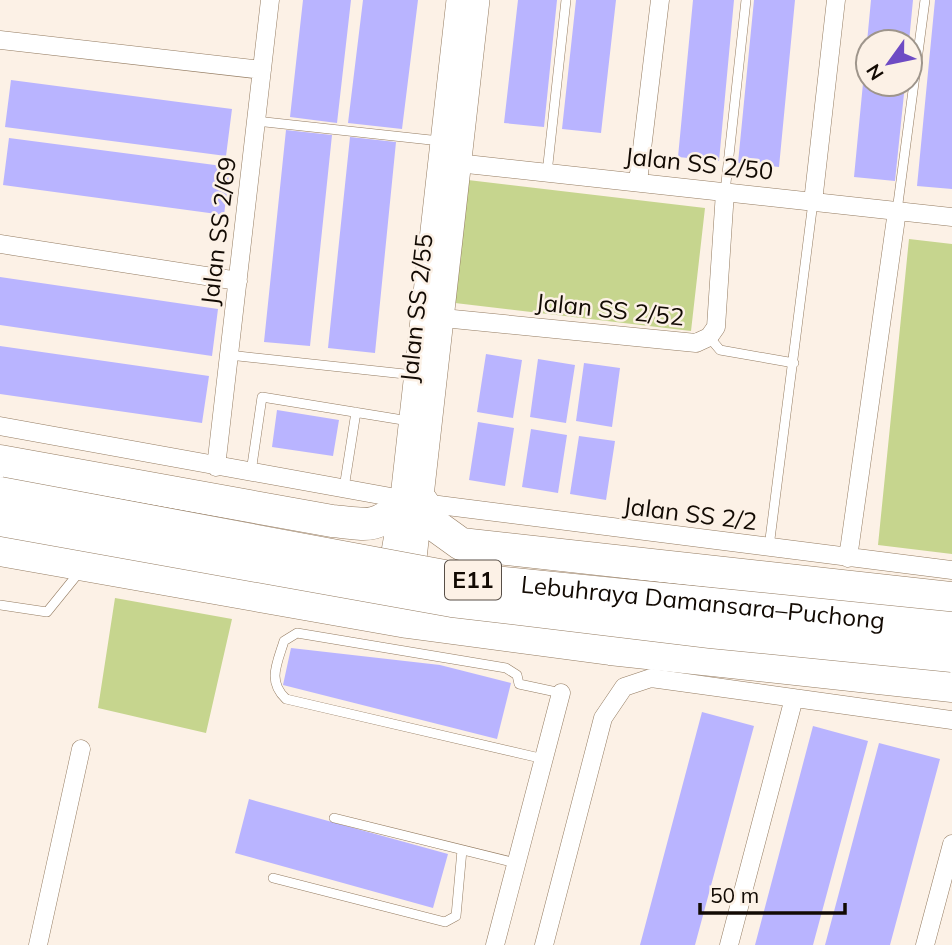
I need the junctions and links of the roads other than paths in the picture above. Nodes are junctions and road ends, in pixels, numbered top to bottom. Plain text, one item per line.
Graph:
1 (270, 0) edge
2 (458, 0) edge
3 (478, 0) edge
4 (566, 0) edge
5 (660, 0) edge
6 (746, 0) edge
7 (836, 0) edge
8 (925, 0) edge
9 (1, 46) edge
10 (262, 70) junction
11 (256, 121) junction
12 (447, 155) junction
13 (547, 173) junction
14 (638, 183) junction
15 (725, 192) junction
16 (813, 202) junction
17 (897, 211) junction
18 (952, 217) edge
19 (0, 244) edge
20 (238, 281) junction
21 (443, 318) junction
22 (709, 337) junction
23 (229, 355) junction
24 (794, 363) junction
25 (415, 376) junction
26 (356, 412) junction
27 (411, 421) junction
28 (0, 426) edge
29 (0, 461) edge
30 (216, 467) junction
31 (251, 472) junction
32 (344, 488) junction
33 (0, 493) edge
34 (409, 503) junction
35 (0, 520) edge
36 (332, 521) junction
37 (461, 544) junction
38 (769, 548) junction
39 (0, 550) edge
40 (848, 558) junction
41 (84, 566) junction
42 (952, 570) edge
43 (952, 598) edge
44 (0, 605) edge
45 (332, 609) junction
46 (395, 620) junction
47 (457, 628) junction
48 (952, 628) edge
49 (952, 656) edge
50 (952, 686) edge
51 (561, 693) joint
52 (794, 698) junction
53 (952, 720) edge
54 (81, 749) dead end
55 (544, 759) junction
56 (334, 818) dead end
57 (952, 844) edge
58 (462, 850) junction
59 (516, 863) junction
60 (272, 878) dead end
61 (38, 945) edge
62 (495, 945) edge
63 (544, 945) edge
64 (729, 945) edge
65 (925, 945) edge

1 - 10 street, Jalan SS 2/69
2 - 12 street, Jalan SS 2/55
3 - 12 street, Jalan SS 2/55
4 - 13 lane
5 - 14 street
6 - 15 lane
7 - 16 street
8 - 17 lane
9 - 10 street
10 - 11 street, Jalan SS 2/69
11 - 12 lane
11 - 20 street, Jalan SS 2/69
12 - 13 street, Jalan SS 2/50
12 - 21 street, Jalan SS 2/55
12 - 25 street, Jalan SS 2/55
13 - 14 street, Jalan SS 2/50
14 - 15 street, Jalan SS 2/50
15 - 16 street, Jalan SS 2/50
15 - 22 street, Jalan SS 2/52
16 - 17 street, Jalan SS 2/50
16 - 24 lane
17 - 18 street, Jalan SS 2/50
17 - 40 street
19 - 20 street
20 - 23 street, Jalan SS 2/69
21 - 22 street, Jalan SS 2/52
21 - 34 street, Jalan SS 2/55
22 - 24 lane
23 - 25 lane
23 - 30 street, Jalan SS 2/69
24 - 38 lane
25 - 27 street, Jalan SS 2/55
26 - 27 lane
26 - 31 lane
26 - 32 lane
27 - 34 street, Jalan SS 2/55
28 - 30 street, Jalan SS 2/2
29 - 36 highway
30 - 31 street, Jalan SS 2/2
31 - 32 street, Jalan SS 2/2
32 - 34 street, Jalan SS 2/2
33 - 48 highway, Lebuhraya Damansara–Puchong / E11, bridge
34 - 36 highway
34 - 37 highway
34 - 38 street, Jalan SS 2/2
34 - 46 street, Jalan SS 2/55
35 - 49 highway, Lebuhraya Damansara–Puchong / E11, bridge
36 - 45 highway
37 - 43 highway
37 - 47 highway
38 - 40 street, Jalan SS 2/2
39 - 41 highway
40 - 42 street, Jalan SS 2/2
41 - 44 lane
41 - 45 highway
45 - 46 highway
46 - 47 highway
47 - 50 highway
51 - 55 street
51 - 55 lane
52 - 53 street
52 - 63 street
52 - 64 street
54 - 61 street
55 - 59 street
56 - 58 lane
57 - 65 street
58 - 59 lane
58 - 60 lane
59 - 62 street

